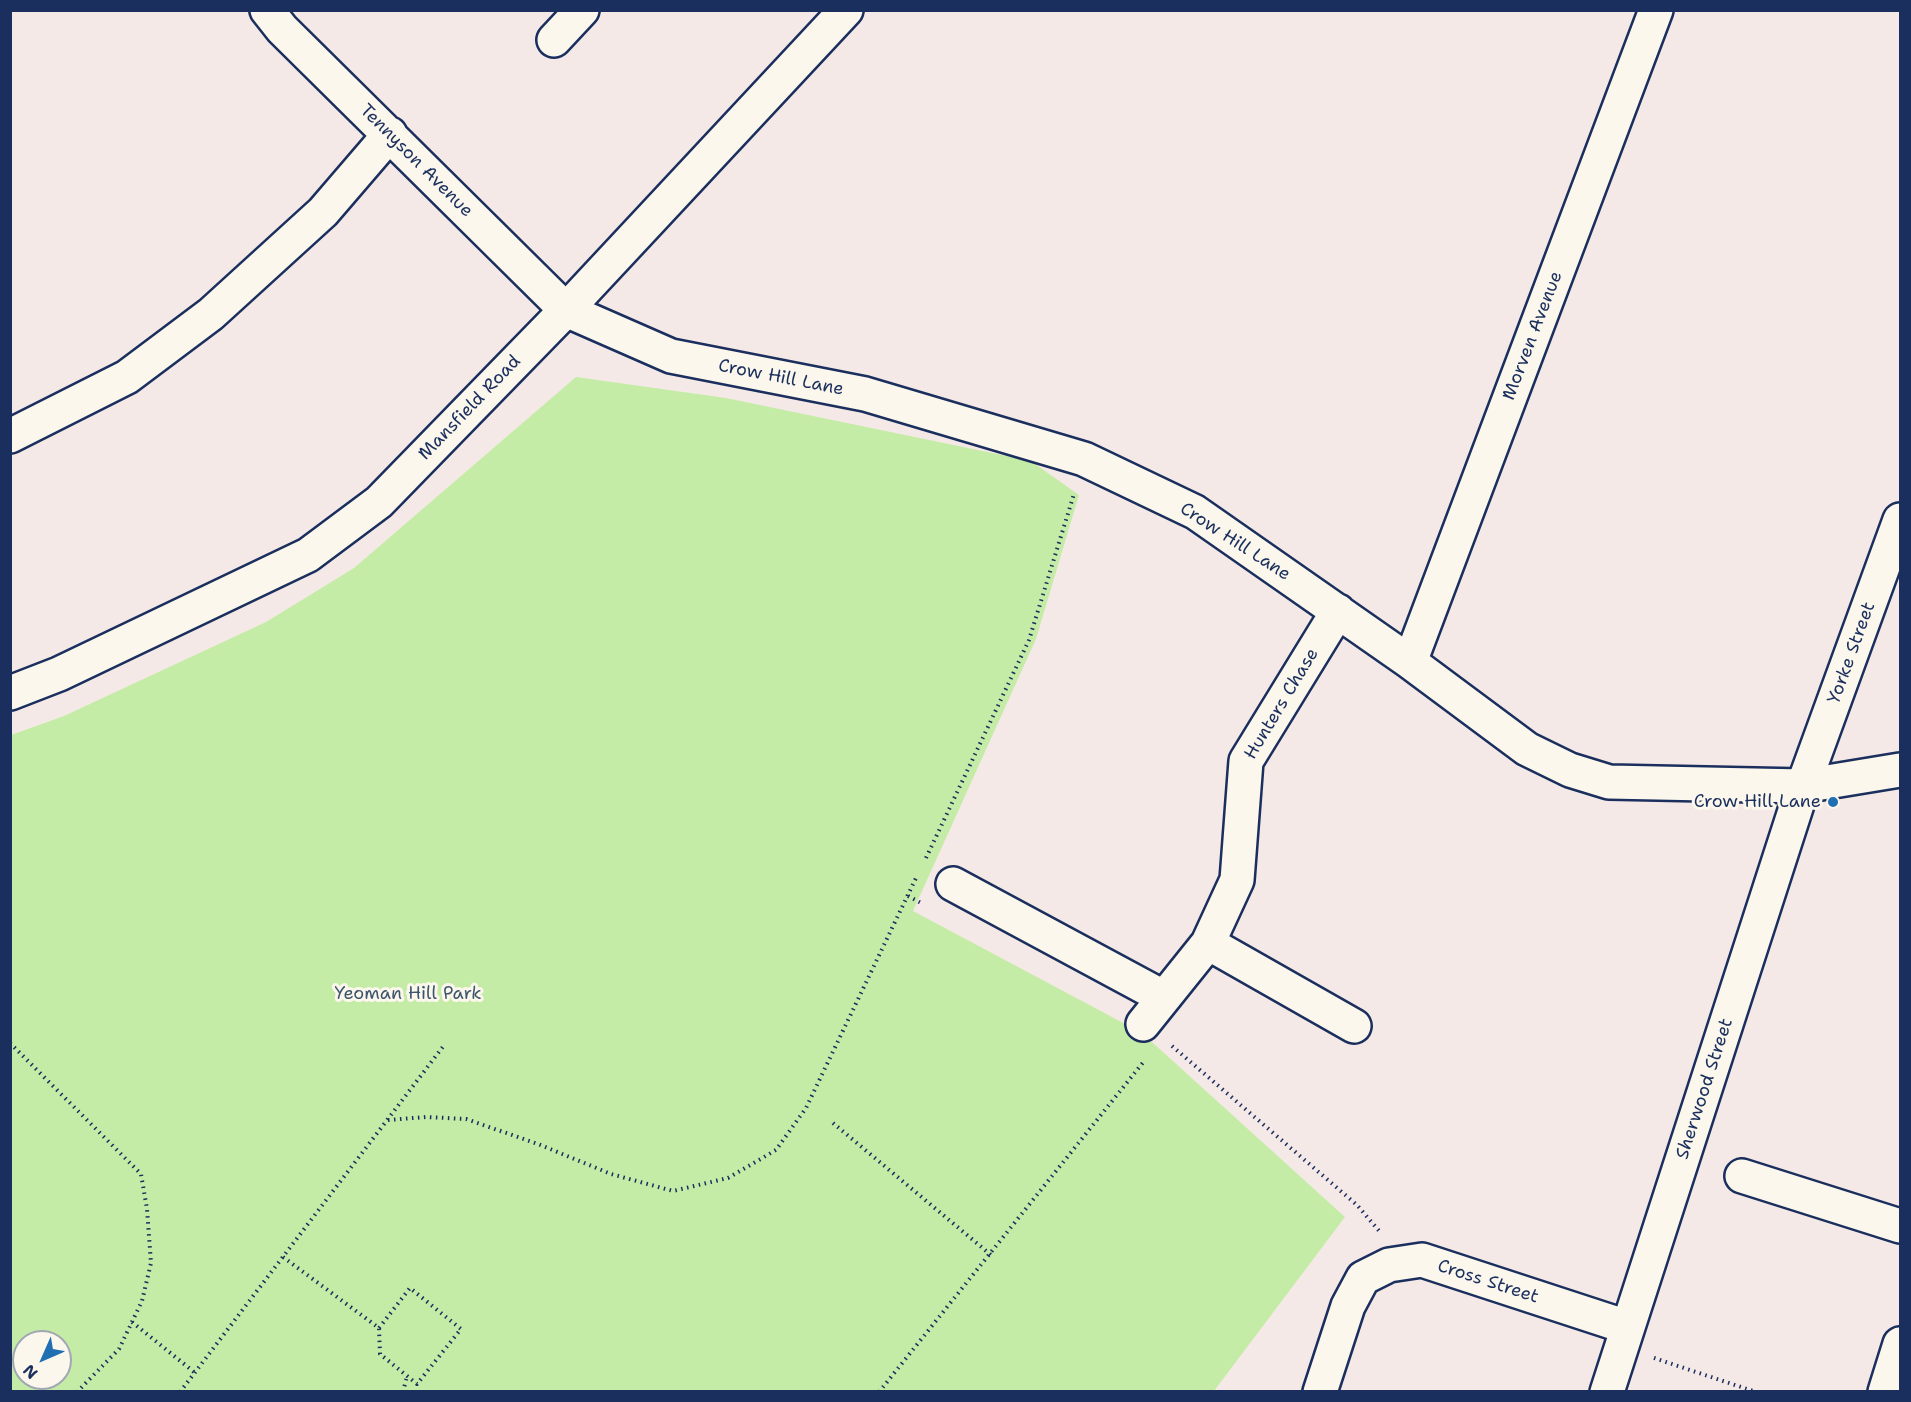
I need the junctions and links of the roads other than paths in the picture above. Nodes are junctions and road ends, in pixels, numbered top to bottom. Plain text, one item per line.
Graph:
1 (582, 10) edge
2 (846, 10) edge
3 (1656, 10) edge
4 (283, 17) edge
5 (554, 40) dead end
6 (390, 134) junction
7 (566, 310) junction
8 (10, 436) edge
9 (1900, 520) edge
10 (1338, 611) junction
11 (1410, 662) junction
12 (10, 693) edge
13 (1900, 770) edge
14 (1803, 786) junction
15 (953, 884) dead end
16 (1208, 943) junction
17 (1163, 997) junction
18 (1354, 1026) dead end
19 (1146, 1040) road end
20 (1742, 1176) dead end
21 (1900, 1226) edge
22 (1624, 1337) junction
23 (1900, 1344) edge
24 (1320, 1392) edge
25 (1607, 1392) edge
26 (1885, 1392) edge

1 - 5 street
2 - 7 street, Mansfield Road
3 - 11 street, Morven Avenue
4 - 6 street, Tennyson Avenue
6 - 7 street, Tennyson Avenue
6 - 8 street
7 - 10 street, Crow Hill Lane
7 - 12 street, Mansfield Road
9 - 14 street, Yorke Street
10 - 11 street, Crow Hill Lane
10 - 16 street, Hunters Chase
11 - 14 street, Crow Hill Lane
13 - 14 street, Crow Hill Lane
14 - 22 street, Sherwood Street
15 - 17 street
16 - 17 street, Hunters Chase
16 - 18 street
17 - 19 street, Hunters Chase
20 - 21 street
22 - 24 street, Cross Street
22 - 25 street, Sherwood Street
23 - 26 street

